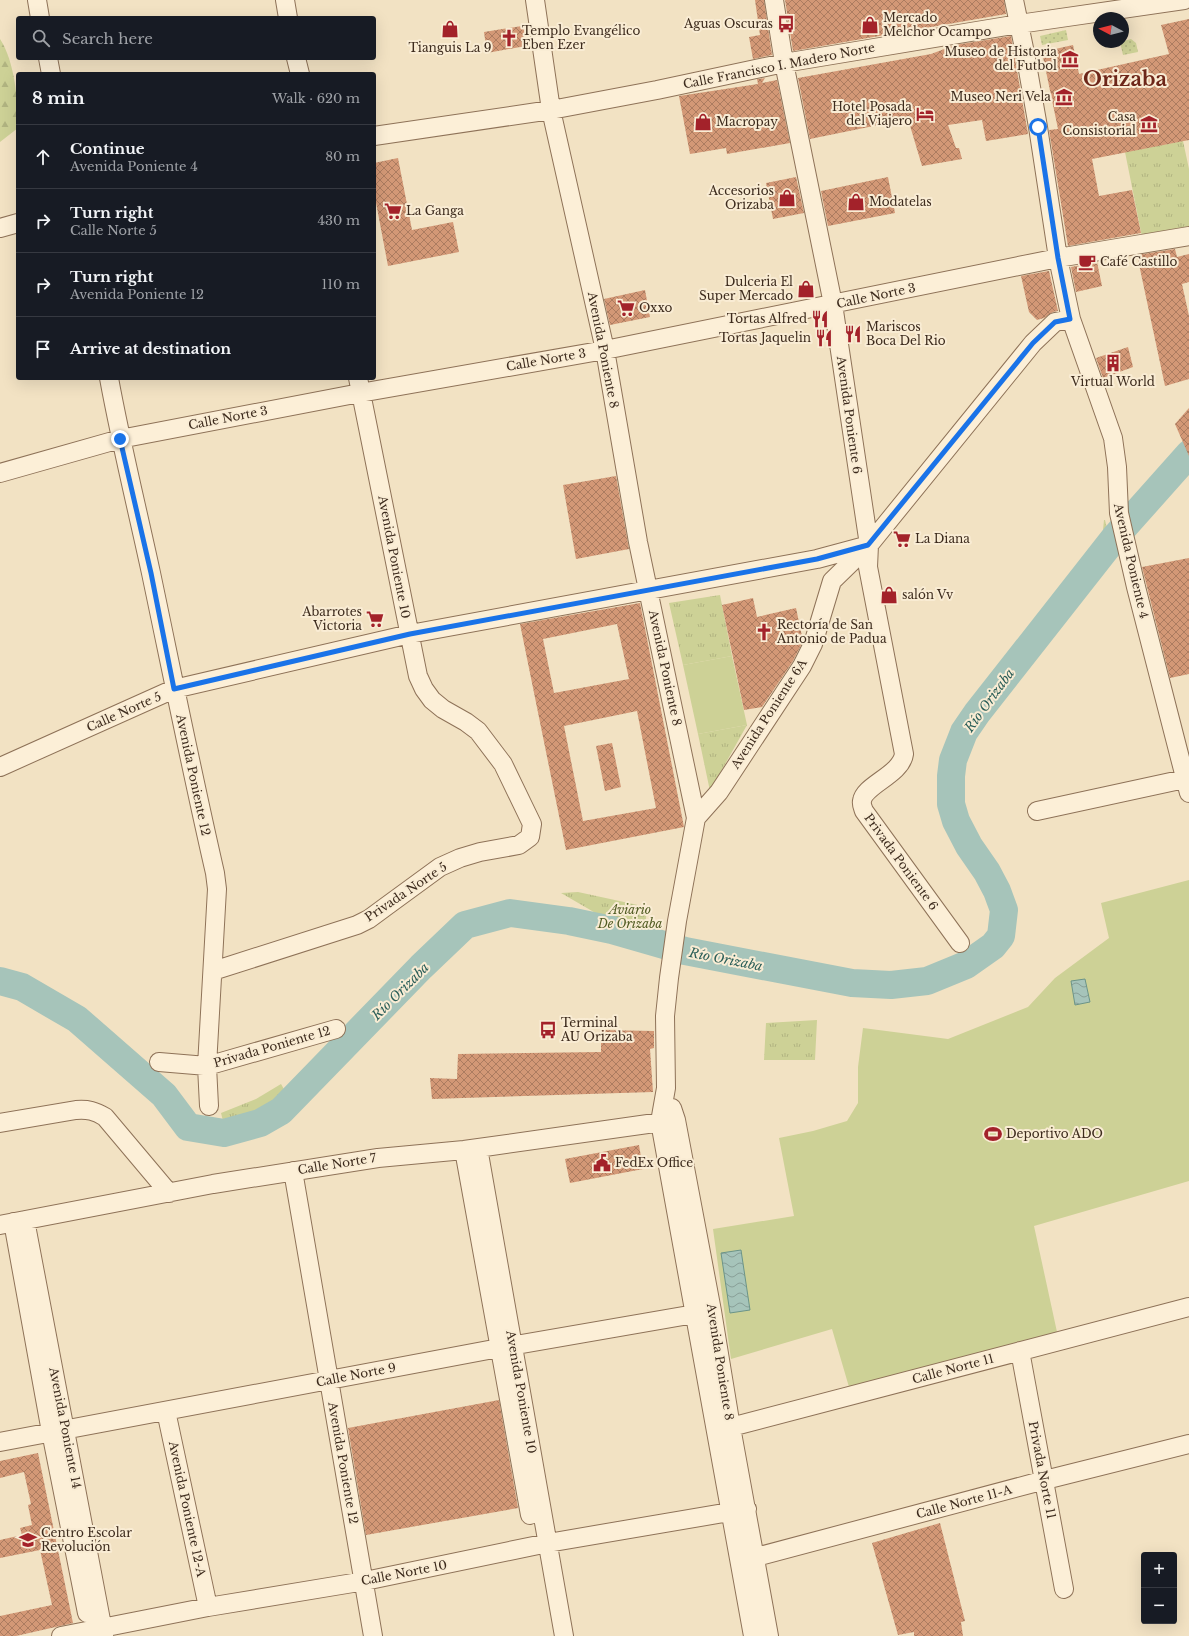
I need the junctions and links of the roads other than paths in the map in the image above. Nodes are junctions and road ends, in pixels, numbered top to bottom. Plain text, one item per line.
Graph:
1 (37, 0) edge
2 (285, 0) edge
3 (535, 0) edge
4 (774, 0) edge
5 (1014, 0) edge
6 (1184, 0) edge
7 (40, 16) edge
8 (288, 16) edge
9 (1019, 24) junction
10 (48, 60) edge
11 (296, 60) edge
12 (784, 63) junction
13 (51, 72) edge
14 (300, 72) edge
15 (551, 110) junction
16 (376, 136) edge
17 (16, 224) edge
18 (0, 228) edge
19 (1189, 236) edge
20 (1058, 258) junction
21 (833, 304) junction
22 (1070, 319) junction
23 (604, 350) junction
24 (108, 380) edge
25 (359, 385) edge
26 (120, 439) junction
27 (0, 473) edge
28 (868, 545) junction
29 (817, 559) junction
30 (832, 581) junction
31 (649, 590) junction
32 (410, 634) junction
33 (174, 689) junction
34 (0, 767) edge
35 (898, 767) joint
36 (1188, 783) edge
37 (1037, 811) dead end
38 (696, 818) junction
39 (530, 837) joint
40 (960, 943) dead end
41 (213, 971) junction
42 (336, 1028) dead end
43 (159, 1062) dead end
44 (207, 1066) junction
45 (209, 1106) dead end
46 (668, 1121) junction
47 (0, 1123) edge
48 (471, 1149) junction
49 (293, 1171) junction
50 (169, 1193) junction
51 (13, 1222) edge
52 (1189, 1307) edge
53 (712, 1311) junction
54 (695, 1314) junction
55 (506, 1347) junction
56 (1020, 1351) junction
57 (328, 1380) junction
58 (166, 1411) junction
59 (724, 1428) junction
60 (58, 1431) junction
61 (0, 1442) edge
62 (1189, 1444) edge
63 (1045, 1480) junction
64 (739, 1511) junction
65 (542, 1544) junction
66 (748, 1560) junction
67 (365, 1581) junction
68 (1064, 1589) dead end
69 (208, 1607) junction
70 (97, 1633) edge
71 (61, 1636) edge
72 (373, 1636) edge
73 (552, 1636) edge
74 (564, 1636) edge
75 (753, 1636) edge
76 (769, 1636) edge

1 - 7 street
2 - 8 street
3 - 15 street, Avenida Poniente 8
4 - 12 street, Avenida Poniente 6
5 - 9 street, Avenida Poniente 4
6 - 9 street, Calle Francisco I. Madero Norte
9 - 12 street, Calle Francisco I. Madero Norte
9 - 20 street, Avenida Poniente 4
10 - 13 street
11 - 14 street
12 - 15 street, Calle Francisco I. Madero Norte
12 - 21 street, Avenida Poniente 6
15 - 16 street, Calle Francisco I. Madero Norte
15 - 23 street, Avenida Poniente 8
17 - 18 street
19 - 20 street, Calle Norte 3
20 - 21 street, Calle Norte 3
20 - 22 street, Avenida Poniente 4
21 - 23 street, Calle Norte 3
21 - 28 street, Avenida Poniente 6
22 - 28 street
22 - 36 street, Avenida Poniente 4
23 - 25 street, Calle Norte 3
23 - 31 street, Avenida Poniente 8
24 - 26 street, Avenida Poniente 12
25 - 26 street, Calle Norte 3
25 - 32 street, Avenida Poniente 10
26 - 27 street, Calle Norte 3
26 - 33 street, Avenida Poniente 12
28 - 29 street, Calle Norte 5
28 - 30 street, Avenida Poniente 6A
28 - 35 street, Avenida Poniente 6
29 - 30 street
29 - 31 street, Calle Norte 5
30 - 38 street, Avenida Poniente 6A
31 - 32 street, Calle Norte 5
31 - 38 street, Avenida Poniente 8
32 - 33 street, Calle Norte 5
32 - 39 street, Avenida Poniente 10
33 - 34 street, Calle Norte 5
33 - 41 street, Avenida Poniente 12
35 - 40 street, Privada Poniente 6
36 - 37 street
38 - 46 street, Avenida Poniente 8
39 - 41 street, Privada Norte 5
41 - 44 street, Avenida Poniente 12
42 - 44 street, Privada Poniente 12
43 - 44 street
44 - 45 street, Avenida Poniente 12
46 - 48 street, Calle Norte 7
46 - 53 street, Avenida Poniente 8
46 - 54 street, Avenida Poniente 8
47 - 50 street
48 - 49 street, Calle Norte 7
48 - 55 street, Avenida Poniente 10
49 - 50 street, Calle Norte 7
49 - 57 street, Avenida Poniente 12
50 - 51 street, Calle Norte 7
51 - 60 street, Avenida Poniente 14
52 - 56 street, Calle Norte 11
53 - 54 street, Calle Norte 9
53 - 59 street, Avenida Poniente 8
54 - 55 street, Calle Norte 9
54 - 59 street, Avenida Poniente 8
55 - 57 street, Calle Norte 9
55 - 65 street, Avenida Poniente 10
56 - 59 street, Calle Norte 11
56 - 63 street, Privada Norte 11
57 - 58 street, Calle Norte 9
57 - 67 street, Avenida Poniente 12
58 - 60 street, Calle Norte 9
58 - 69 street, Avenida Poniente 12-A
59 - 64 street, Avenida Poniente 8
60 - 61 street, Calle Norte 9
60 - 70 street, Avenida Poniente 14
62 - 63 street, Calle Norte 11-A
63 - 66 street, Calle Norte 11-A
63 - 68 street, Privada Norte 11
64 - 65 street, Calle Norte 10
64 - 66 street, Avenida Poniente 8
65 - 67 street, Calle Norte 10
65 - 73 street, Avenida Poniente 10
65 - 74 street, Avenida Poniente 10
66 - 75 street, Avenida Poniente 8
66 - 76 street, Avenida Poniente 8
67 - 69 street, Calle Norte 10
67 - 72 street, Avenida Poniente 12
69 - 70 street, Calle Norte 10
70 - 71 street, Calle Norte 10

